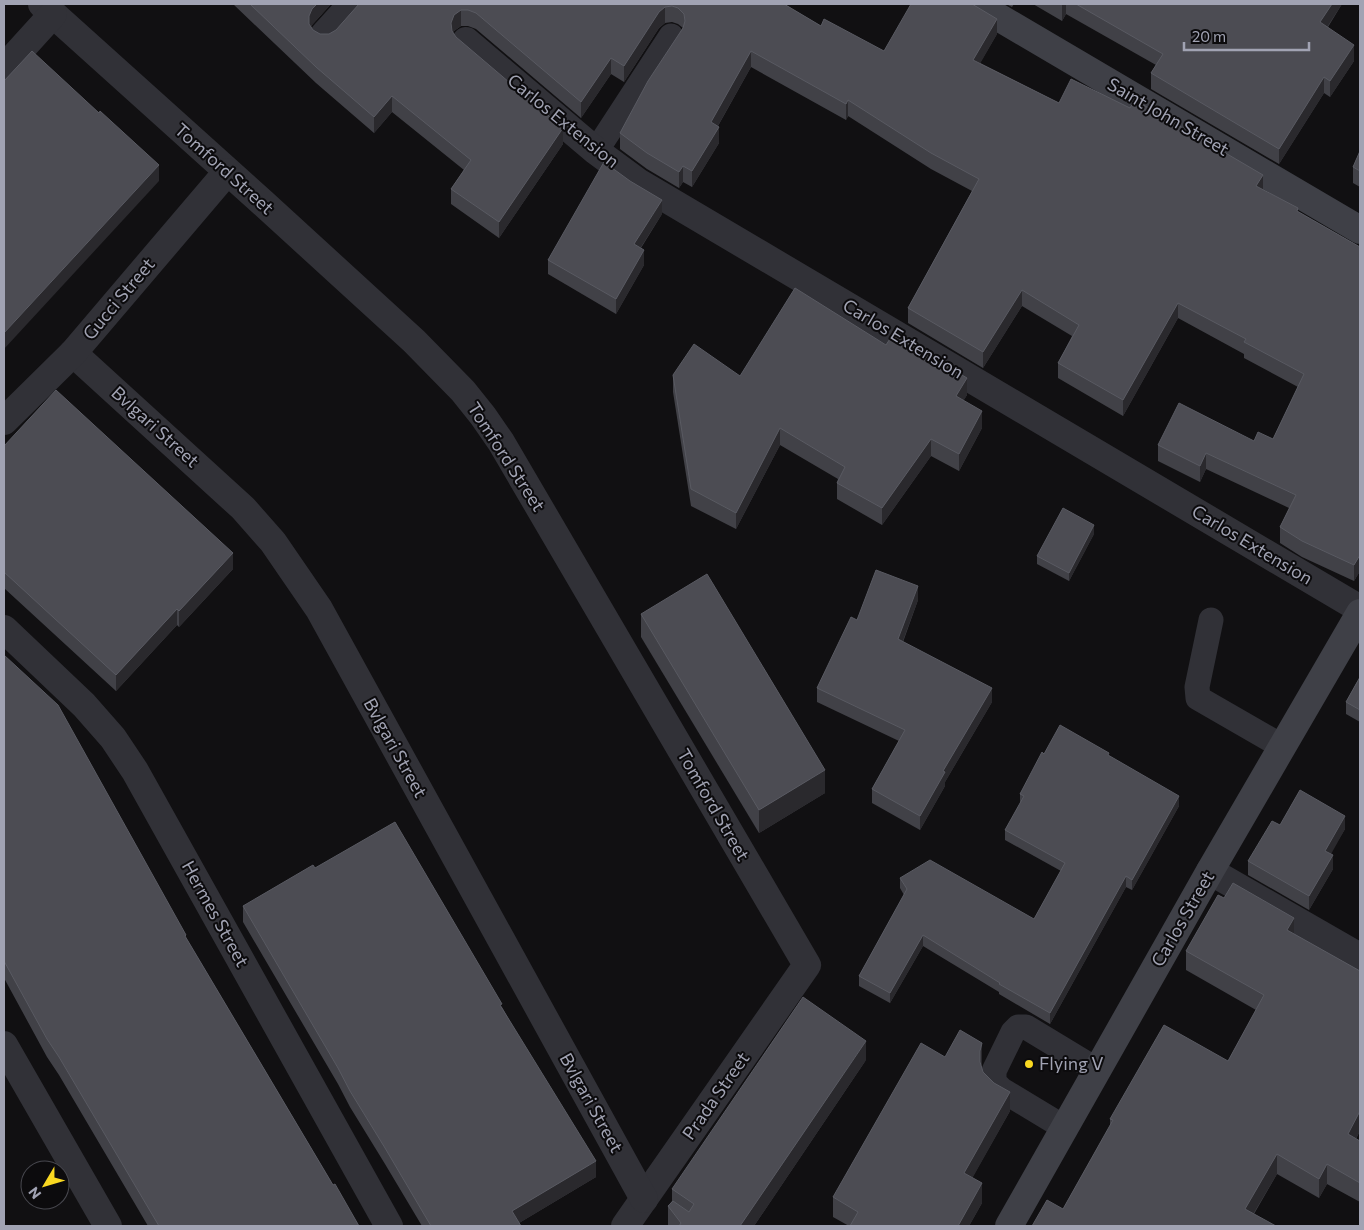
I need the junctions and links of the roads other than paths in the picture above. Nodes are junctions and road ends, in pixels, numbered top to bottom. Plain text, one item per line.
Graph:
1 (352, 4) edge
2 (976, 4) edge
3 (48, 9) edge
4 (324, 35) edge
5 (671, 36) dead end
6 (466, 41) dead end
7 (4, 68) edge
8 (596, 151) junction
9 (227, 172) junction
10 (1360, 230) edge
11 (74, 353) junction
12 (4, 421) edge
13 (1360, 609) edge
14 (1360, 613) edge
15 (1211, 620) dead end
16 (4, 629) edge
17 (1283, 747) junction
18 (1210, 871) junction
19 (1360, 957) edge
20 (807, 965) joint
21 (4, 1045) edge
22 (1097, 1070) junction
23 (1065, 1128) junction
24 (644, 1199) junction
25 (108, 1226) edge
26 (389, 1226) edge
27 (625, 1226) edge
28 (1009, 1226) edge

1 - 4 street
2 - 10 street, Saint John Street
3 - 7 street
3 - 9 street, Tomford Street
5 - 8 lane
6 - 8 street, Carlos Extension
8 - 13 street, Carlos Extension
9 - 11 street, Gucci Street
9 - 20 street, Tomford Street
11 - 12 street, Gucci Street
11 - 24 street, Bvlgari Street
14 - 17 street, Carlos Street
15 - 17 lane
16 - 26 street, Hermes Street
17 - 18 street, Carlos Street
18 - 19 street
18 - 22 street, Carlos Street
20 - 24 street, Prada Street
21 - 25 street
22 - 23 street, Carlos Street
22 - 23 lane
23 - 28 street, Carlos Street
24 - 27 street, Prada Street

